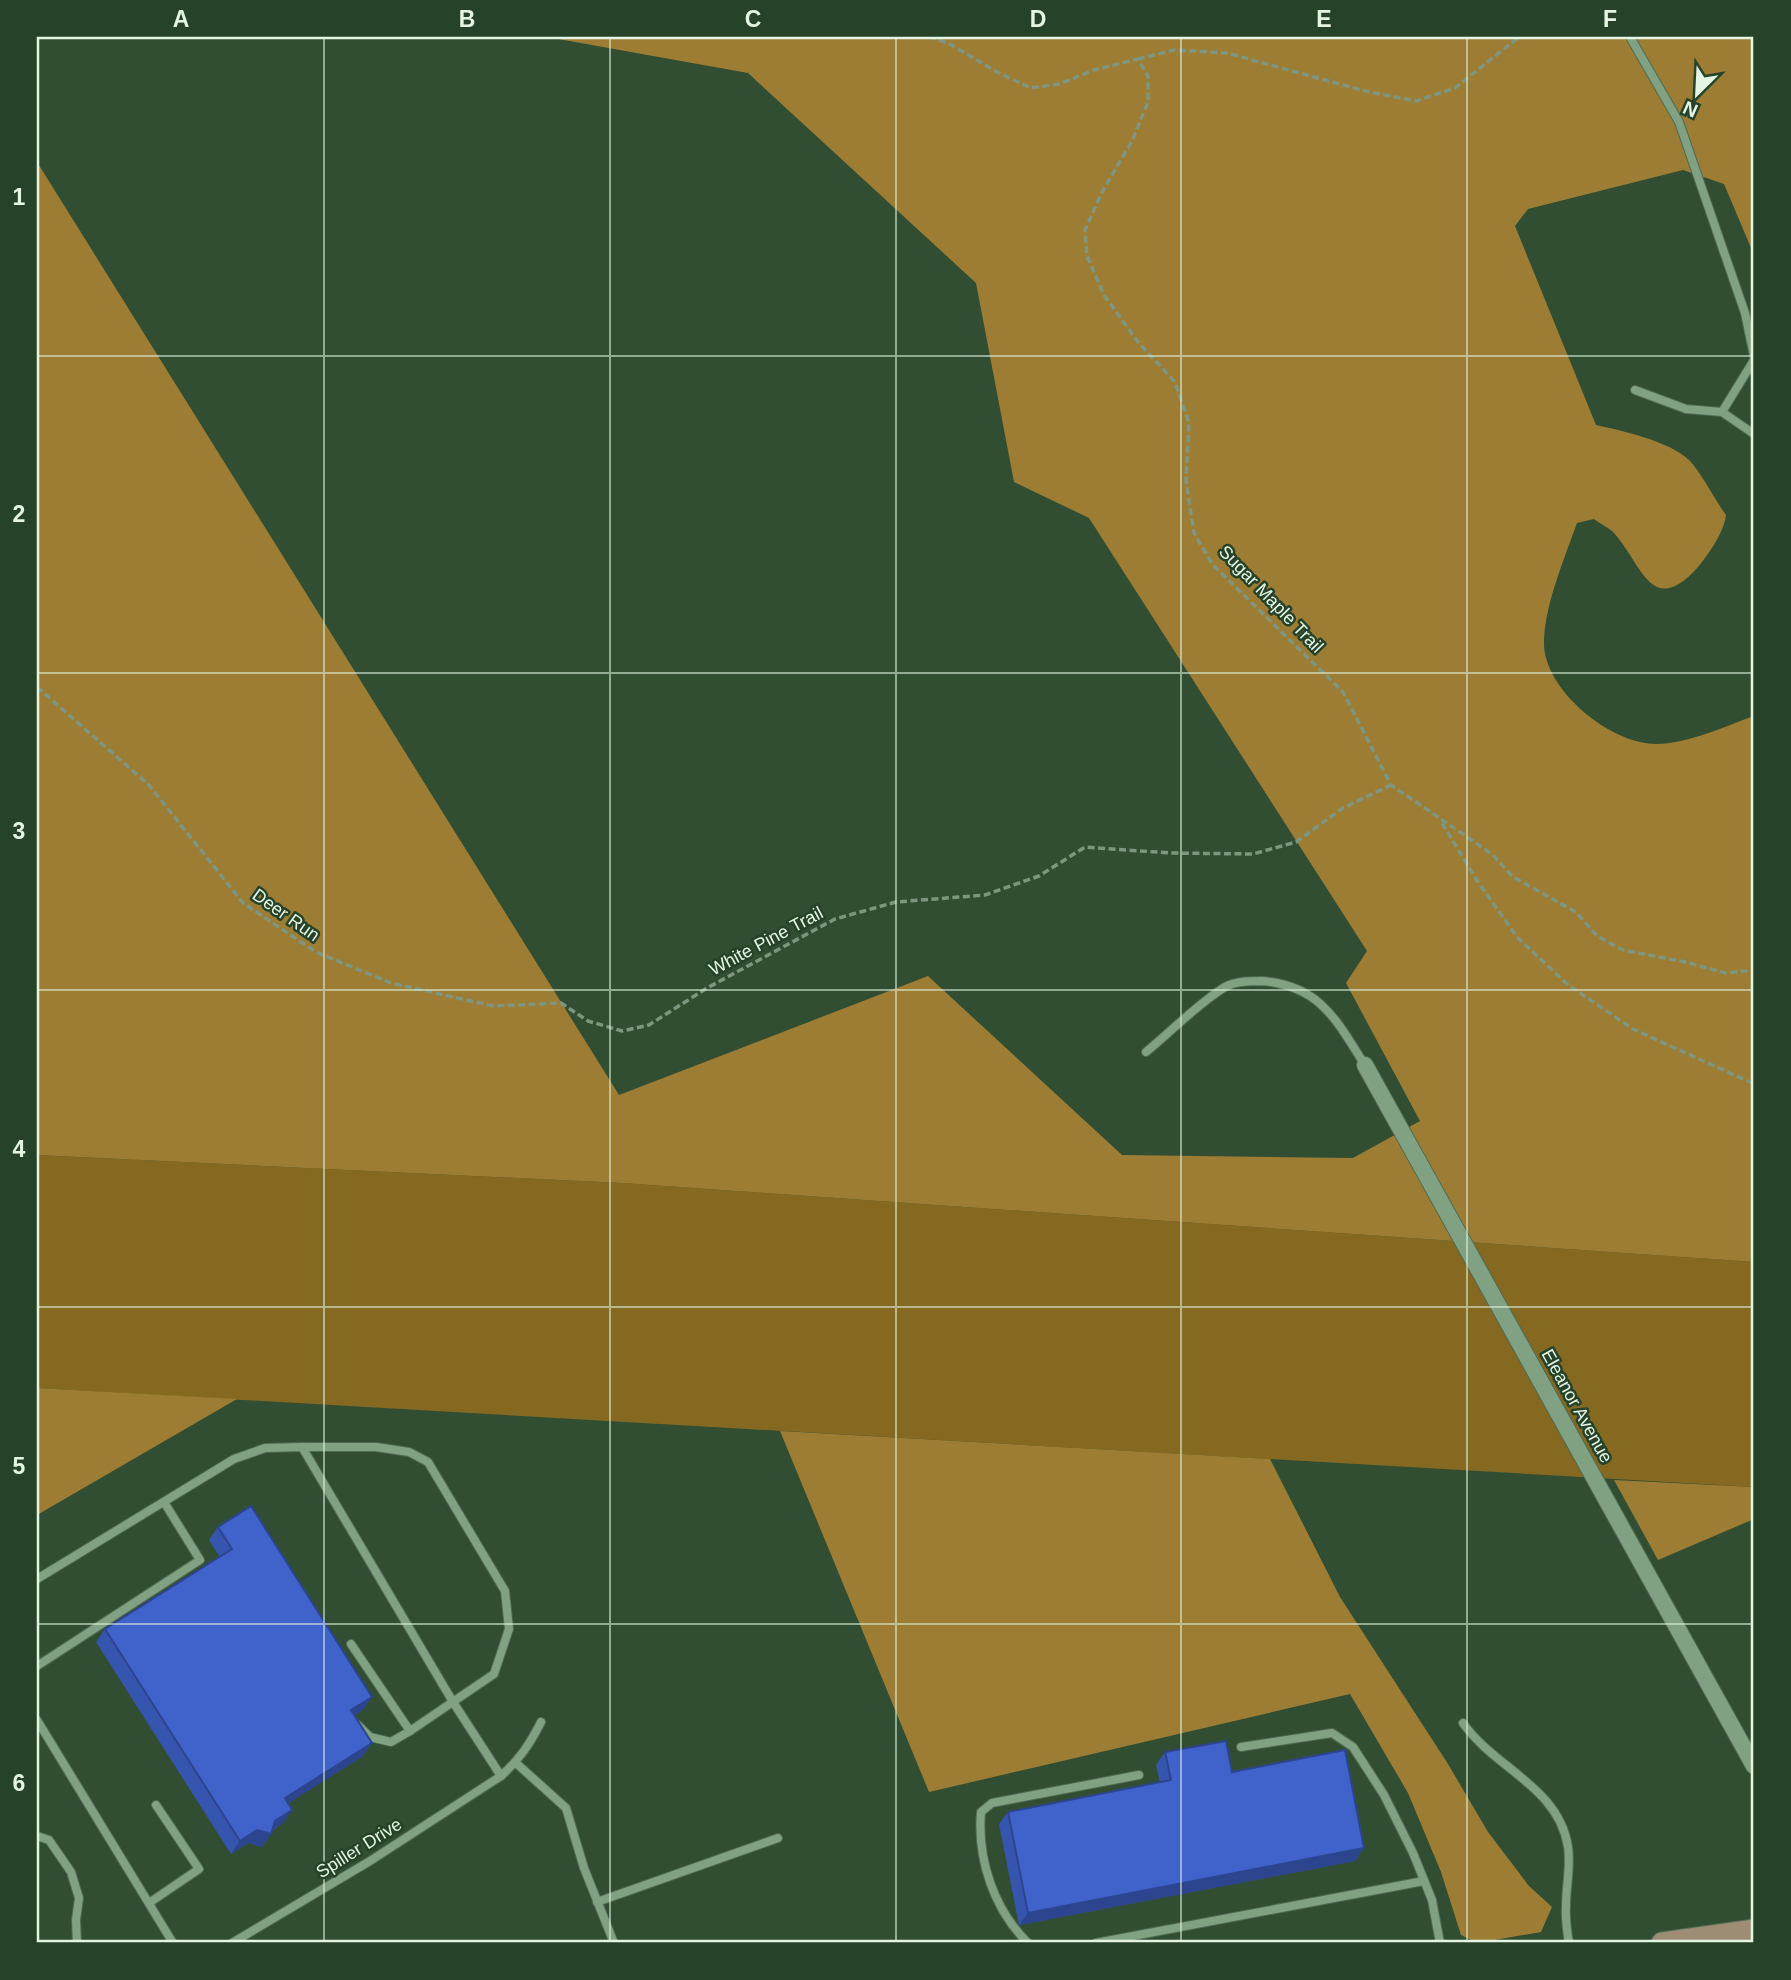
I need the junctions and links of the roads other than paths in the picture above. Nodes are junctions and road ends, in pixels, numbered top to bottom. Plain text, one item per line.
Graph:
1 (1630, 37) edge
2 (1754, 358) edge
3 (1635, 390) dead end
4 (1722, 412) junction
5 (1754, 434) edge
6 (1146, 1052) dead end
7 (1365, 1065) joint
8 (302, 1447) junction
9 (164, 1502) junction
10 (37, 1578) edge
11 (351, 1644) dead end
12 (37, 1666) edge
13 (453, 1702) junction
14 (37, 1720) edge
15 (541, 1722) dead end
16 (1463, 1723) dead end
17 (356, 1724) edge
18 (410, 1731) junction
19 (1241, 1748) dead end
20 (516, 1763) junction
21 (1754, 1766) edge
22 (1139, 1775) dead end
23 (501, 1776) junction
24 (156, 1805) dead end
25 (37, 1836) edge
26 (778, 1838) dead end
27 (1424, 1881) junction
28 (597, 1902) junction
29 (149, 1903) junction
30 (1754, 1930) edge
31 (78, 1943) edge
32 (173, 1943) edge
33 (232, 1943) edge
34 (614, 1943) edge
35 (1028, 1943) edge
36 (1096, 1943) edge
37 (1440, 1943) edge
38 (1569, 1943) edge
39 (1662, 1943) edge

1 - 2 lane
2 - 4 lane
3 - 4 lane
4 - 5 lane
6 - 7 lane
7 - 21 street, Eleanor Avenue
8 - 9 lane
8 - 13 lane
8 - 13 lane
9 - 10 lane
9 - 12 lane
11 - 18 lane
13 - 18 lane
13 - 23 lane
14 - 29 lane
15 - 20 lane, Spiller Drive
16 - 38 lane
17 - 18 lane
19 - 27 lane
20 - 23 lane, Spiller Drive
20 - 28 lane
22 - 35 lane
23 - 33 lane, Spiller Drive
24 - 29 lane
25 - 31 lane
26 - 28 lane
27 - 36 lane
27 - 37 lane
28 - 34 lane
29 - 32 lane
30 - 39 main road

